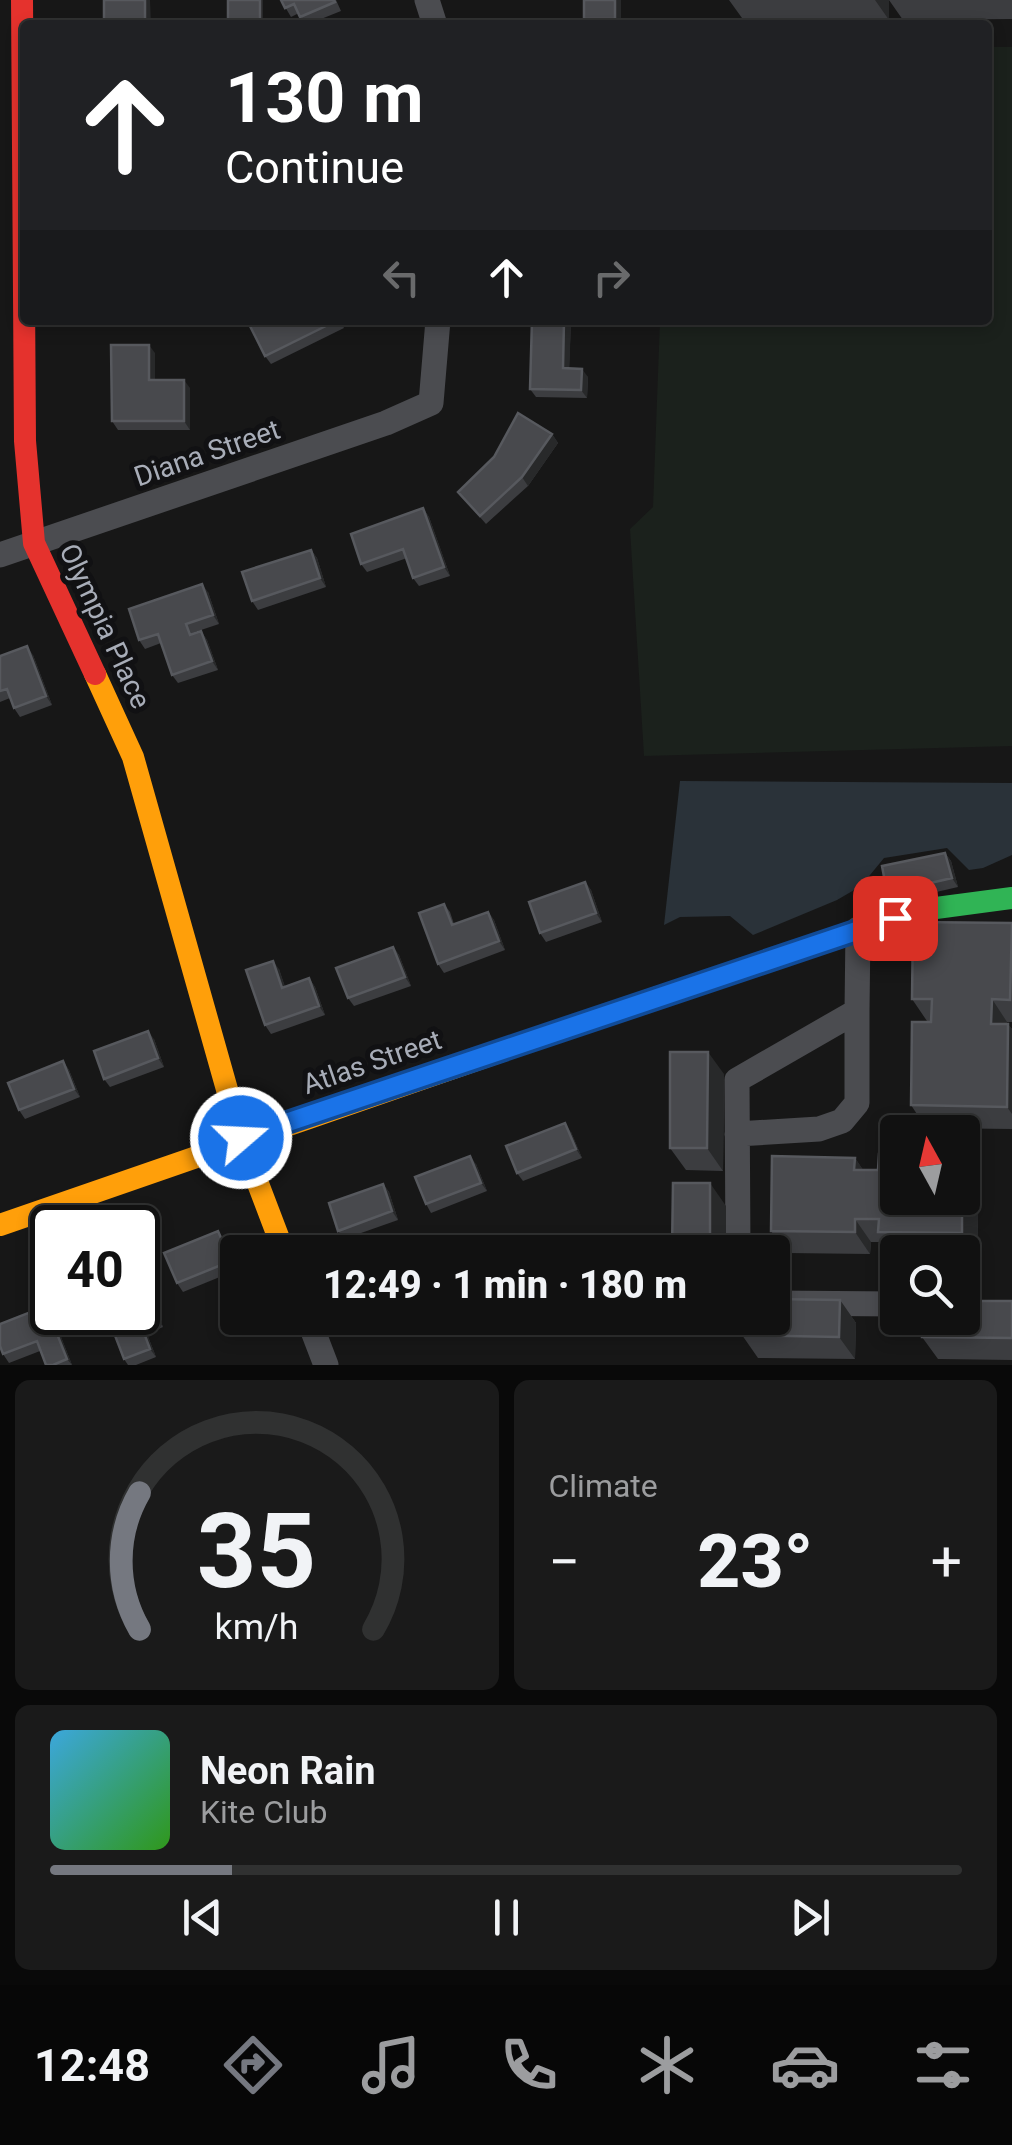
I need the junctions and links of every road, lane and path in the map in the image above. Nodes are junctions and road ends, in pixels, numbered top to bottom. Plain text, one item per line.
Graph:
1 (24, 325) edge
2 (438, 325) edge
3 (34, 544) junction
4 (0, 555) edge
5 (1012, 898) edge
6 (858, 929) junction
7 (857, 1011) junction
8 (738, 1134) junction
9 (241, 1138) junction
10 (0, 1225) edge
11 (278, 1235) edge
12 (738, 1235) edge
13 (790, 1303) edge
14 (880, 1304) edge
15 (315, 1335) edge
16 (326, 1365) edge

1 - 3 street, Olympia Place
2 - 3 street, Diana Street
3 - 4 street, Diana Street
3 - 9 street, Olympia Place
5 - 6 street, Atlas Street
6 - 7 street
6 - 9 street, Atlas Street
7 - 8 street
7 - 8 street
8 - 12 street
9 - 10 street, Atlas Street
9 - 11 street, Olympia Place
13 - 14 street
15 - 16 street

